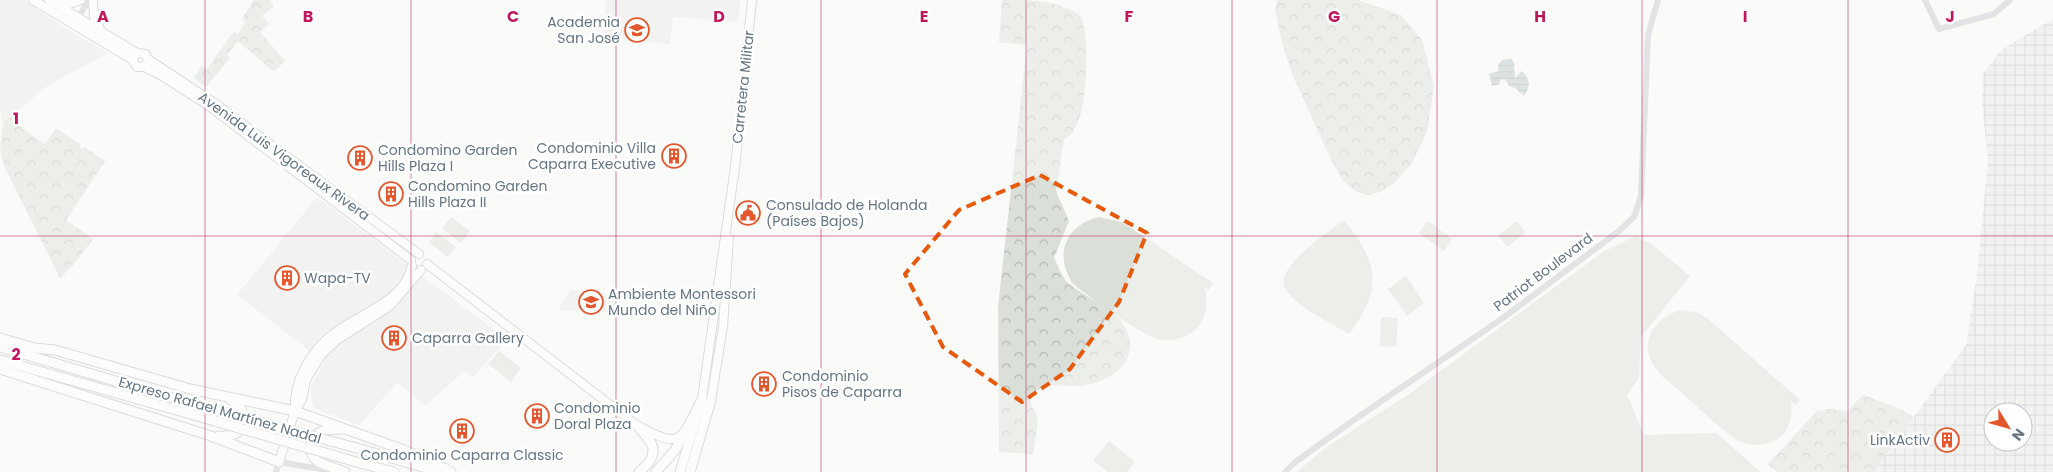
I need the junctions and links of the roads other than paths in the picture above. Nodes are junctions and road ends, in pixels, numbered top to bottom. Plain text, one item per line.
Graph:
1 (33, 0) edge
2 (49, 0) edge
3 (82, 0) edge
4 (89, 0) edge
5 (93, 0) edge
6 (752, 0) edge
7 (1925, 0) edge
8 (2010, 0) edge
9 (1656, 3) edge
10 (78, 18) junction
11 (104, 34) junction
12 (135, 57) junction
13 (148, 59) junction
14 (144, 67) junction
15 (419, 254) junction
16 (411, 263) junction
17 (424, 267) junction
18 (0, 338) edge
19 (0, 347) edge
20 (0, 360) edge
21 (0, 369) edge
22 (224, 396) junction
23 (707, 400) junction
24 (296, 411) junction
25 (635, 424) junction
26 (347, 430) junction
27 (686, 431) junction
28 (211, 436) junction
29 (279, 462) junction
30 (663, 464) junction
31 (680, 470) edge
32 (276, 472) edge
33 (339, 472) edge
34 (345, 472) edge
35 (394, 472) edge
36 (440, 472) edge
37 (451, 472) edge
38 (639, 472) edge
39 (651, 472) edge
40 (656, 472) edge
41 (690, 472) edge
42 (1286, 472) edge

1 - 12 main road, Avenida Luis Vigoreaux Rivera
2 - 3 main road
2 - 10 main road, Avenida Luis Vigoreaux Rivera
4 - 10 street
5 - 11 main road
6 - 23 main road, Carretera Militar
7 - 8 street
9 - 42 street, Patriot Boulevard
10 - 11 main road, Avenida Luis Vigoreaux Rivera
11 - 12 main road, Avenida Luis Vigoreaux Rivera
12 - 13 main road, Avenida Luis Vigoreaux Rivera
12 - 14 main road, Avenida Luis Vigoreaux Rivera
13 - 14 main road
13 - 15 main road, Avenida Luis Vigoreaux Rivera
14 - 16 main road, Avenida Luis Vigoreaux Rivera
15 - 16 main road
15 - 17 main road
16 - 17 main road
16 - 24 main road
17 - 24 main road
17 - 25 main road
18 - 22 highway
19 - 36 highway, Expreso Rafael Martínez Nadal, bridge
20 - 35 highway, Expreso Rafael Martínez Nadal, bridge
21 - 28 highway
22 - 24 highway
22 - 28 highway
23 - 27 main road
23 - 31 highway, Carretera Militar
23 - 41 highway, Carretera Militar
24 - 26 highway
24 - 29 main road
25 - 27 main road
25 - 38 highway
26 - 34 highway
26 - 37 highway
27 - 30 highway
28 - 29 highway
29 - 32 street
29 - 33 street
30 - 39 highway
30 - 40 highway

